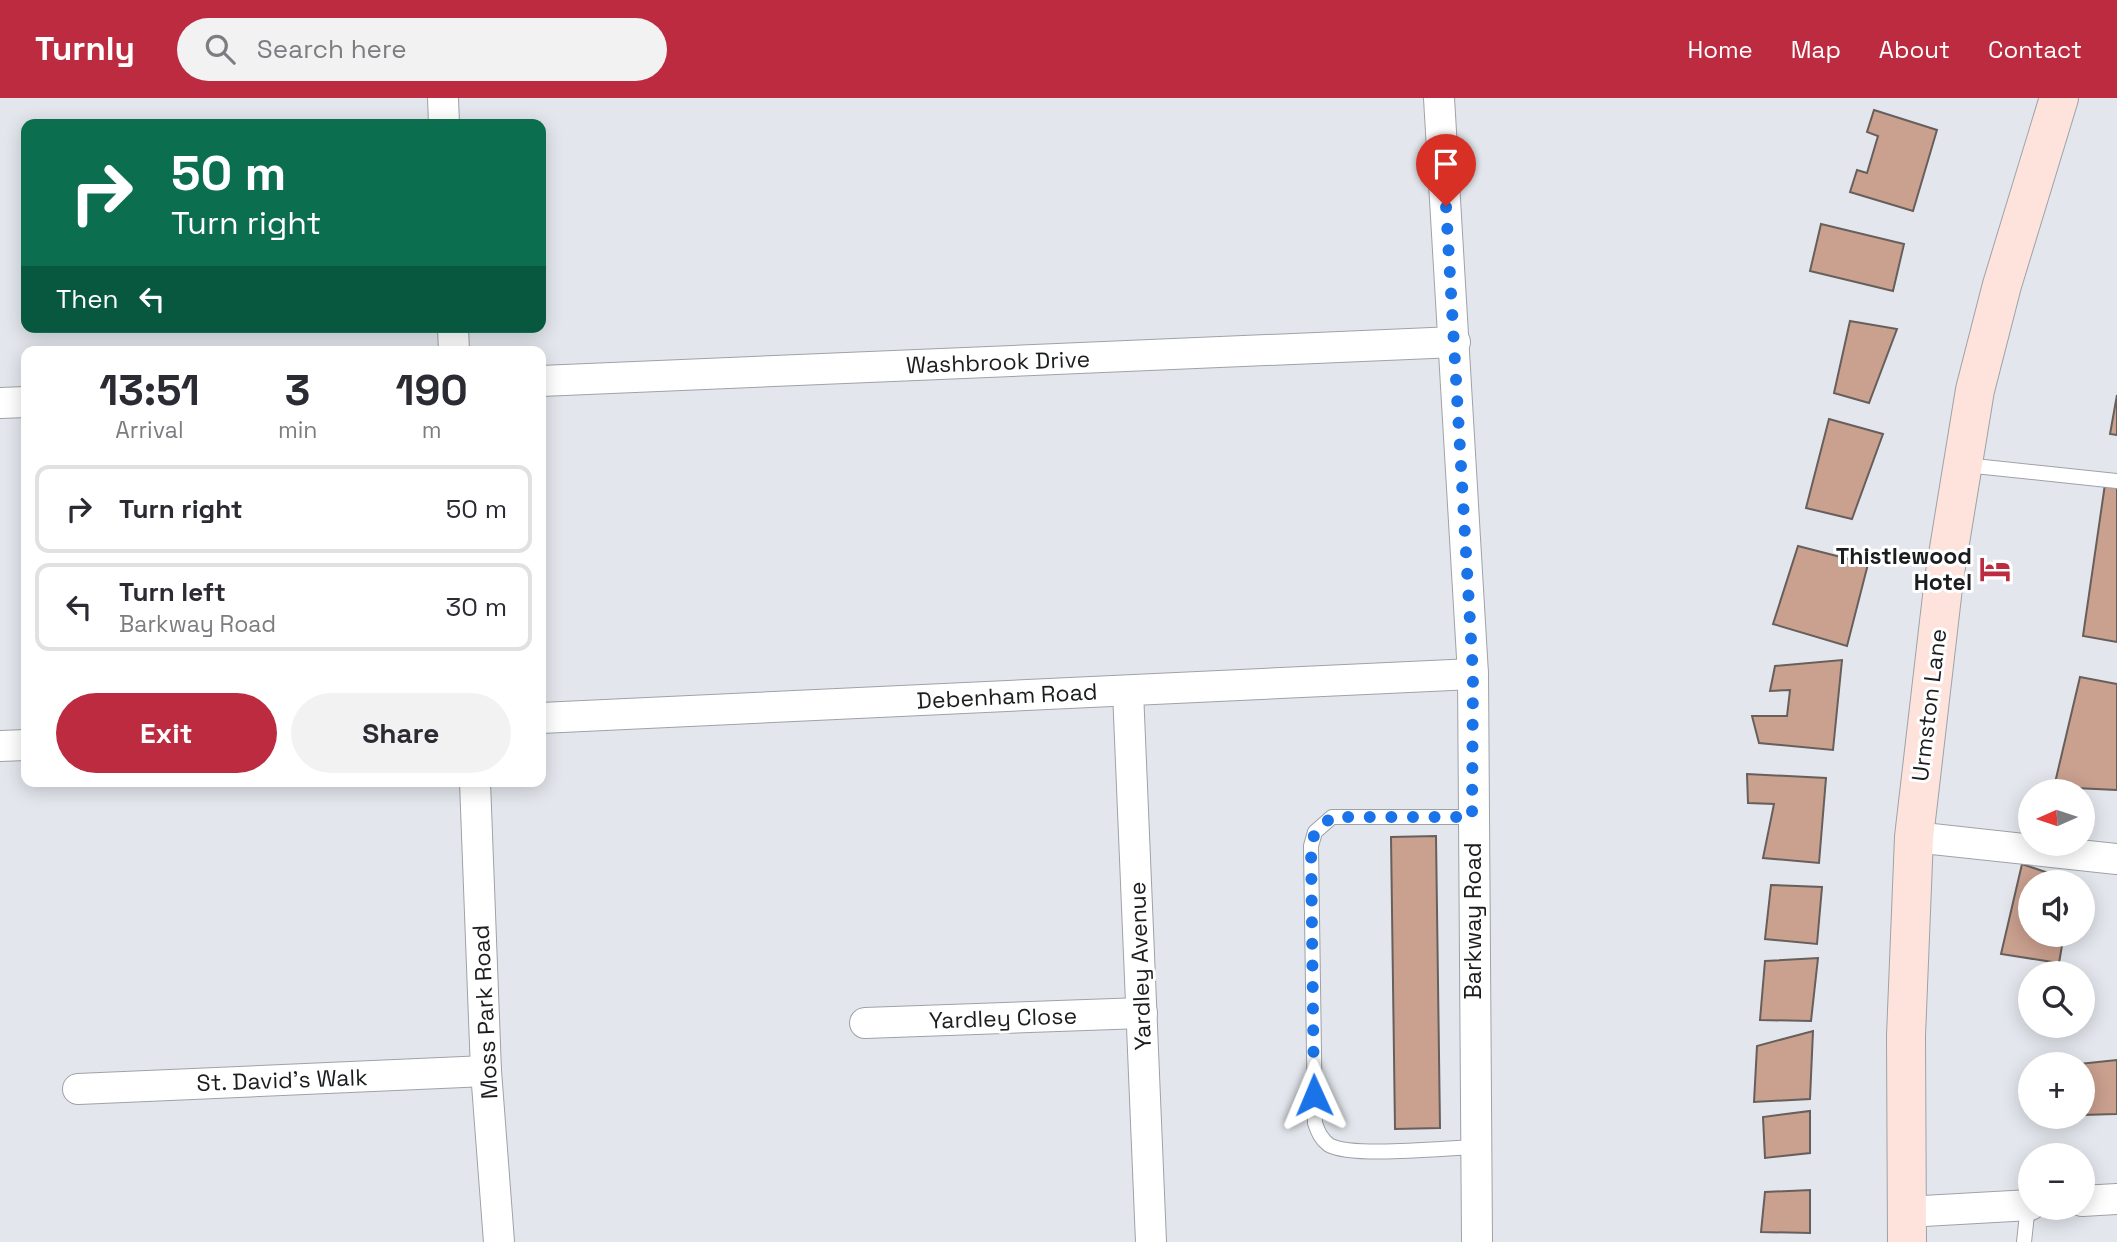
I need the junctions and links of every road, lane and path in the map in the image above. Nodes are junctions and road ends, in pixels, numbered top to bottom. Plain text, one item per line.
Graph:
1 (443, 98) edge
2 (1438, 98) edge
3 (2059, 98) edge
4 (444, 119) edge
5 (1455, 342) junction
6 (546, 382) edge
7 (21, 402) edge
8 (0, 403) edge
9 (1960, 465) junction
10 (2117, 481) edge
11 (1473, 674) junction
12 (1128, 691) junction
13 (546, 718) edge
14 (21, 745) edge
15 (0, 746) edge
16 (475, 787) edge
17 (1472, 817) junction
18 (1914, 837) junction
19 (2117, 859) edge
20 (1142, 1013) junction
21 (865, 1023) dead end
22 (486, 1071) junction
23 (78, 1089) dead end
24 (1475, 1147) junction
25 (2117, 1199) edge
26 (2095, 1200) edge
27 (2018, 1207) edge
28 (2027, 1220) edge
29 (1906, 1227) edge
30 (499, 1242) edge
31 (1151, 1242) edge
32 (1477, 1242) edge
33 (2024, 1242) edge

1 - 4 street
2 - 5 street, Barkway Road
3 - 9 main road, Urmston Lane
5 - 6 street, Washbrook Drive
5 - 11 street, Barkway Road
7 - 8 street
9 - 10 lane
9 - 18 main road, Urmston Lane
11 - 12 street, Debenham Road
11 - 17 street, Barkway Road
12 - 13 street, Debenham Road
12 - 20 street, Yardley Avenue
14 - 15 street
16 - 22 street, Moss Park Road
17 - 24 street, Barkway Road
17 - 24 lane
18 - 19 street
18 - 29 main road, Urmston Lane
20 - 21 street, Yardley Close
20 - 31 street, Yardley Avenue
22 - 23 street, St. David's Walk
22 - 30 street, Moss Park Road
24 - 32 street, Barkway Road
25 - 26 street
27 - 29 street
28 - 33 lane

